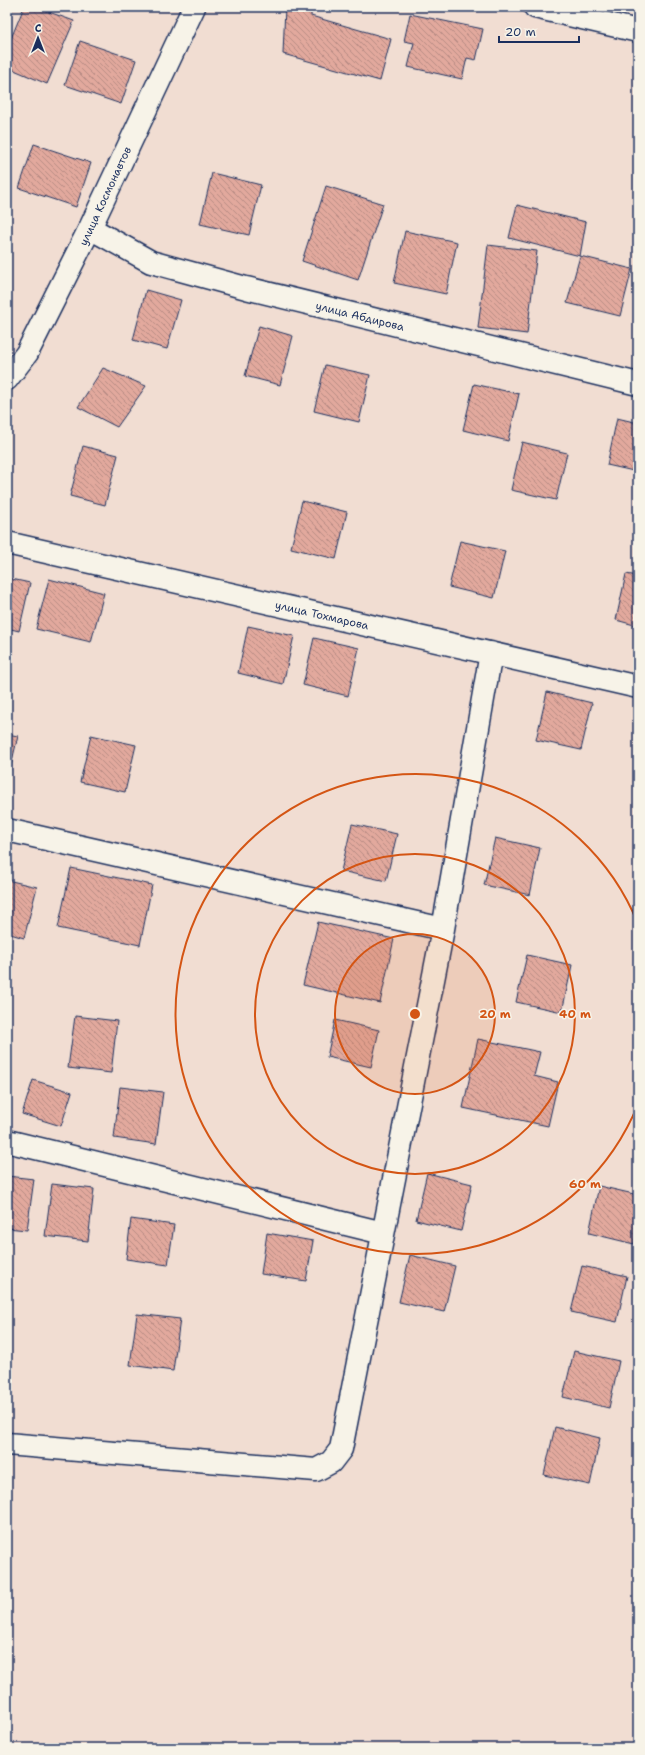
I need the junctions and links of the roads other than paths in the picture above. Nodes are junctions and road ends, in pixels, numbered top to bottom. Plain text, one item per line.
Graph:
1 (194, 7) edge
2 (535, 7) edge
3 (638, 31) edge
4 (90, 228) junction
5 (7, 379) edge
6 (638, 384) edge
7 (7, 543) edge
8 (490, 653) junction
9 (638, 687) edge
10 (7, 830) edge
11 (443, 929) junction
12 (7, 1141) edge
13 (383, 1233) junction
14 (7, 1444) edge

1 - 4 street, улица Космонавтов
2 - 3 street
4 - 5 street, улица Космонавтов
4 - 6 street, улица Абдирова
7 - 8 street, улица Тохмарова
8 - 9 street, улица Тохмарова
8 - 11 street
10 - 11 street
11 - 13 street
12 - 13 street
13 - 14 street

